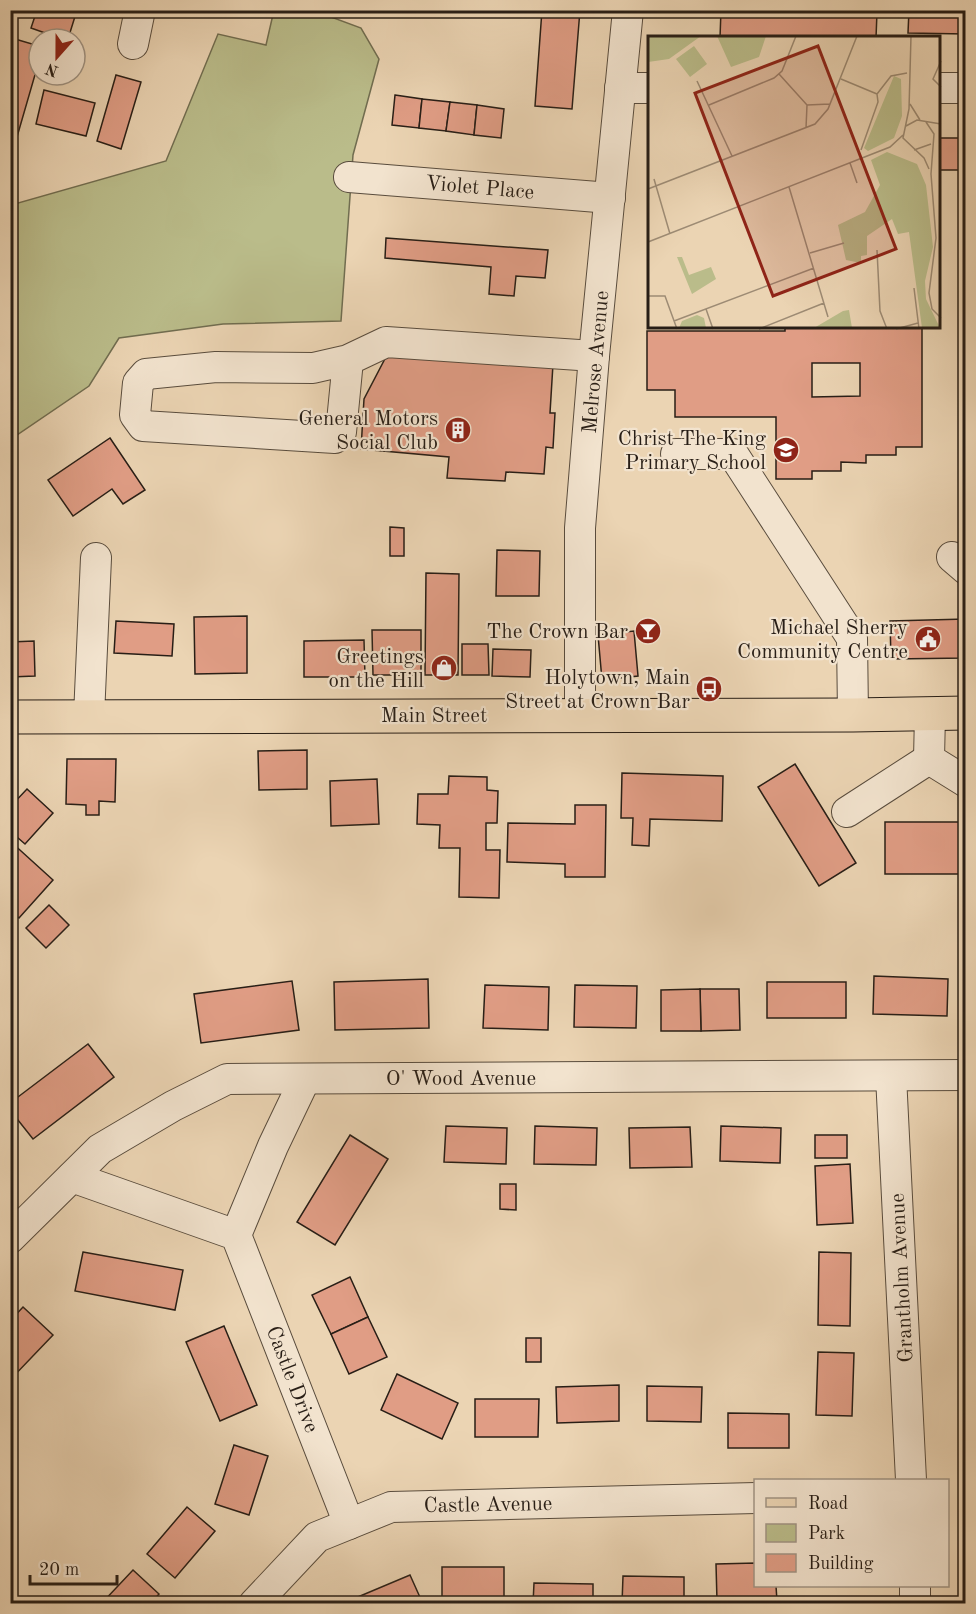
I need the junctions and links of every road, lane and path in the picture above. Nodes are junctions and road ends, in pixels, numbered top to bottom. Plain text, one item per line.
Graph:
1 (140, 10) edge
2 (628, 10) edge
3 (133, 44) dead end
4 (635, 88) edge
5 (940, 88) edge
6 (966, 88) edge
7 (349, 177) dead end
8 (610, 198) junction
9 (594, 356) junction
10 (348, 360) junction
11 (676, 454) dead end
12 (96, 558) dead end
13 (966, 713) edge
14 (580, 714) junction
15 (930, 714) junction
16 (853, 715) junction
17 (89, 716) junction
18 (10, 717) edge
19 (929, 759) junction
20 (966, 782) edge
21 (847, 812) dead end
22 (966, 1075) edge
23 (891, 1076) junction
24 (305, 1079) junction
25 (72, 1177) junction
26 (236, 1235) junction
27 (10, 1238) edge
28 (911, 1479) edge
29 (754, 1498) edge
30 (349, 1524) junction
31 (915, 1587) edge
32 (254, 1604) edge
33 (915, 1604) edge

1 - 3 street
2 - 4 street, Melrose Avenue
4 - 8 street, Melrose Avenue
5 - 6 street
7 - 8 street, Violet Place
8 - 9 street, Melrose Avenue
9 - 10 street
9 - 14 street, Melrose Avenue
10 - 10 street
11 - 16 street
12 - 17 street
13 - 15 main road, Main Street
14 - 16 main road, Main Street
14 - 17 main road, Main Street
15 - 16 main road, Main Street
15 - 19 street
17 - 18 main road, Main Street
19 - 20 street
19 - 21 street
22 - 23 street, O' Wood Avenue
23 - 24 street, O' Wood Avenue
23 - 28 street, Grantholm Avenue
24 - 25 street, O' Wood Avenue
24 - 26 street
25 - 26 street
25 - 27 street, O' Wood Avenue
26 - 30 street, Castle Drive
29 - 30 street, Castle Avenue
30 - 32 street, Castle Avenue
31 - 33 street

